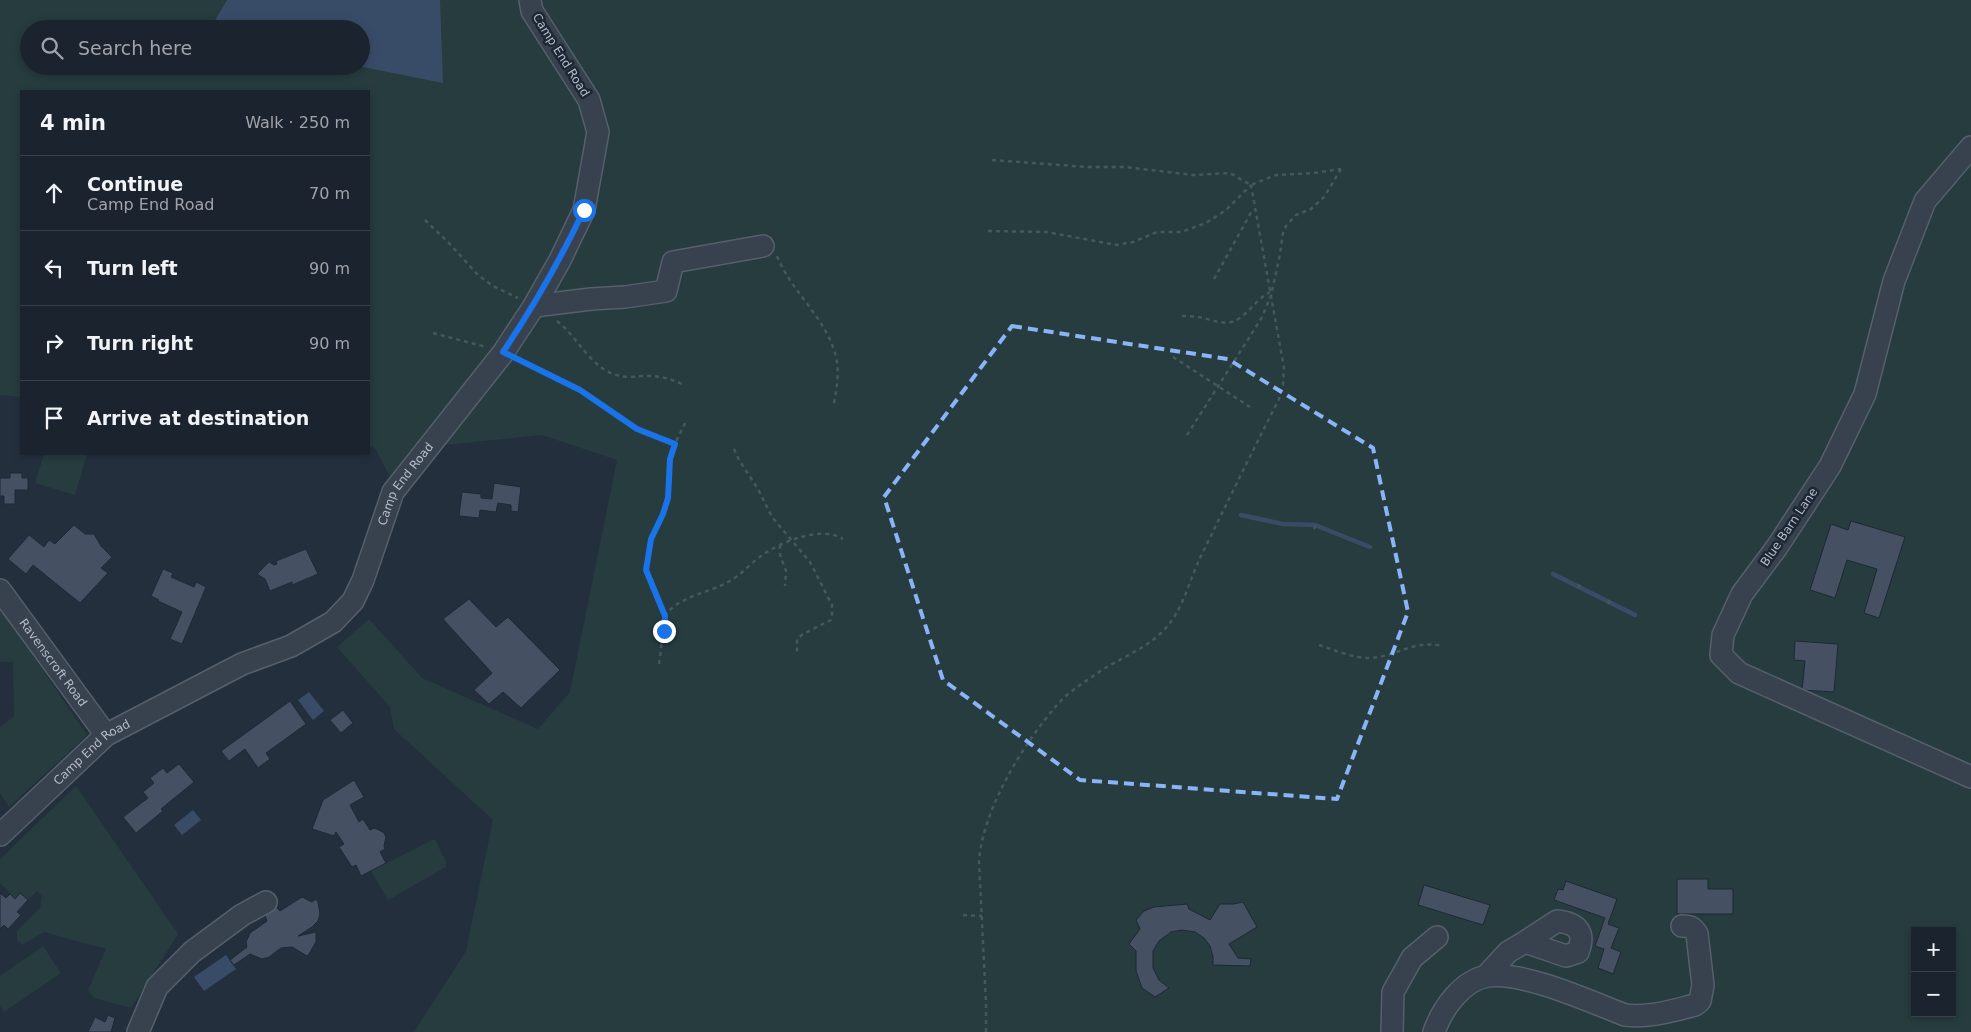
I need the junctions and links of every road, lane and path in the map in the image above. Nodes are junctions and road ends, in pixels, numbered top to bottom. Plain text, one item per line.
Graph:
1 (530, 0) edge
2 (1971, 147) edge
3 (992, 160) dead end
4 (1251, 185) junction
5 (1254, 208) junction
6 (425, 220) dead end
7 (988, 231) dead end
8 (769, 248) joint
9 (1214, 279) dead end
10 (1270, 294) junction
11 (534, 306) junction
12 (1182, 316) dead end
13 (433, 332) dead end
14 (503, 352) junction
15 (1173, 357) dead end
16 (684, 385) dead end
17 (1218, 387) junction
18 (834, 403) dead end
19 (1250, 407) dead end
20 (685, 423) dead end
21 (1187, 435) dead end
22 (675, 444) junction
23 (734, 449) dead end
24 (1317, 522) dead end
25 (1314, 529) dead end
26 (843, 538) dead end
27 (793, 540) junction
28 (780, 545) junction
29 (1580, 584) dead end
30 (784, 586) dead end
31 (1578, 588) dead end
32 (0, 590) edge
33 (1610, 600) dead end
34 (1608, 604) dead end
35 (665, 616) junction
36 (1319, 645) dead end
37 (1441, 646) dead end
38 (796, 655) dead end
39 (659, 664) dead end
40 (106, 735) junction
41 (1971, 777) edge
42 (0, 835) edge
43 (266, 902) dead end
44 (962, 915) dead end
45 (982, 916) junction
46 (1682, 926) dead end
47 (1437, 937) dead end
48 (1525, 942) dead end
49 (1486, 976) junction
50 (138, 1032) edge
51 (986, 1032) edge
52 (1392, 1032) edge
53 (1434, 1032) edge

1 - 11 street, Camp End Road
2 - 41 street, Blue Barn Lane
3 - 4 path
4 - 5 path
4 - 7 path
4 - 10 path
5 - 9 path
5 - 10 path
6 - 11 path
8 - 11 street
8 - 18 path
10 - 12 path
10 - 17 path
10 - 45 path
11 - 14 street, Camp End Road
11 - 16 path
13 - 14 path
14 - 22 path
14 - 40 street, Camp End Road
15 - 17 path
17 - 19 path
17 - 21 path
20 - 22 path
22 - 35 path
23 - 27 path
24 - 25 path
26 - 27 path
27 - 28 path
27 - 38 path
28 - 30 path
28 - 35 path
29 - 31 path
32 - 40 street, Ravenscroft Road
33 - 34 path
35 - 39 path
36 - 37 path
40 - 42 street, Camp End Road
43 - 50 street
44 - 45 path
45 - 51 path
46 - 49 street
47 - 52 street
48 - 49 street
49 - 53 street

